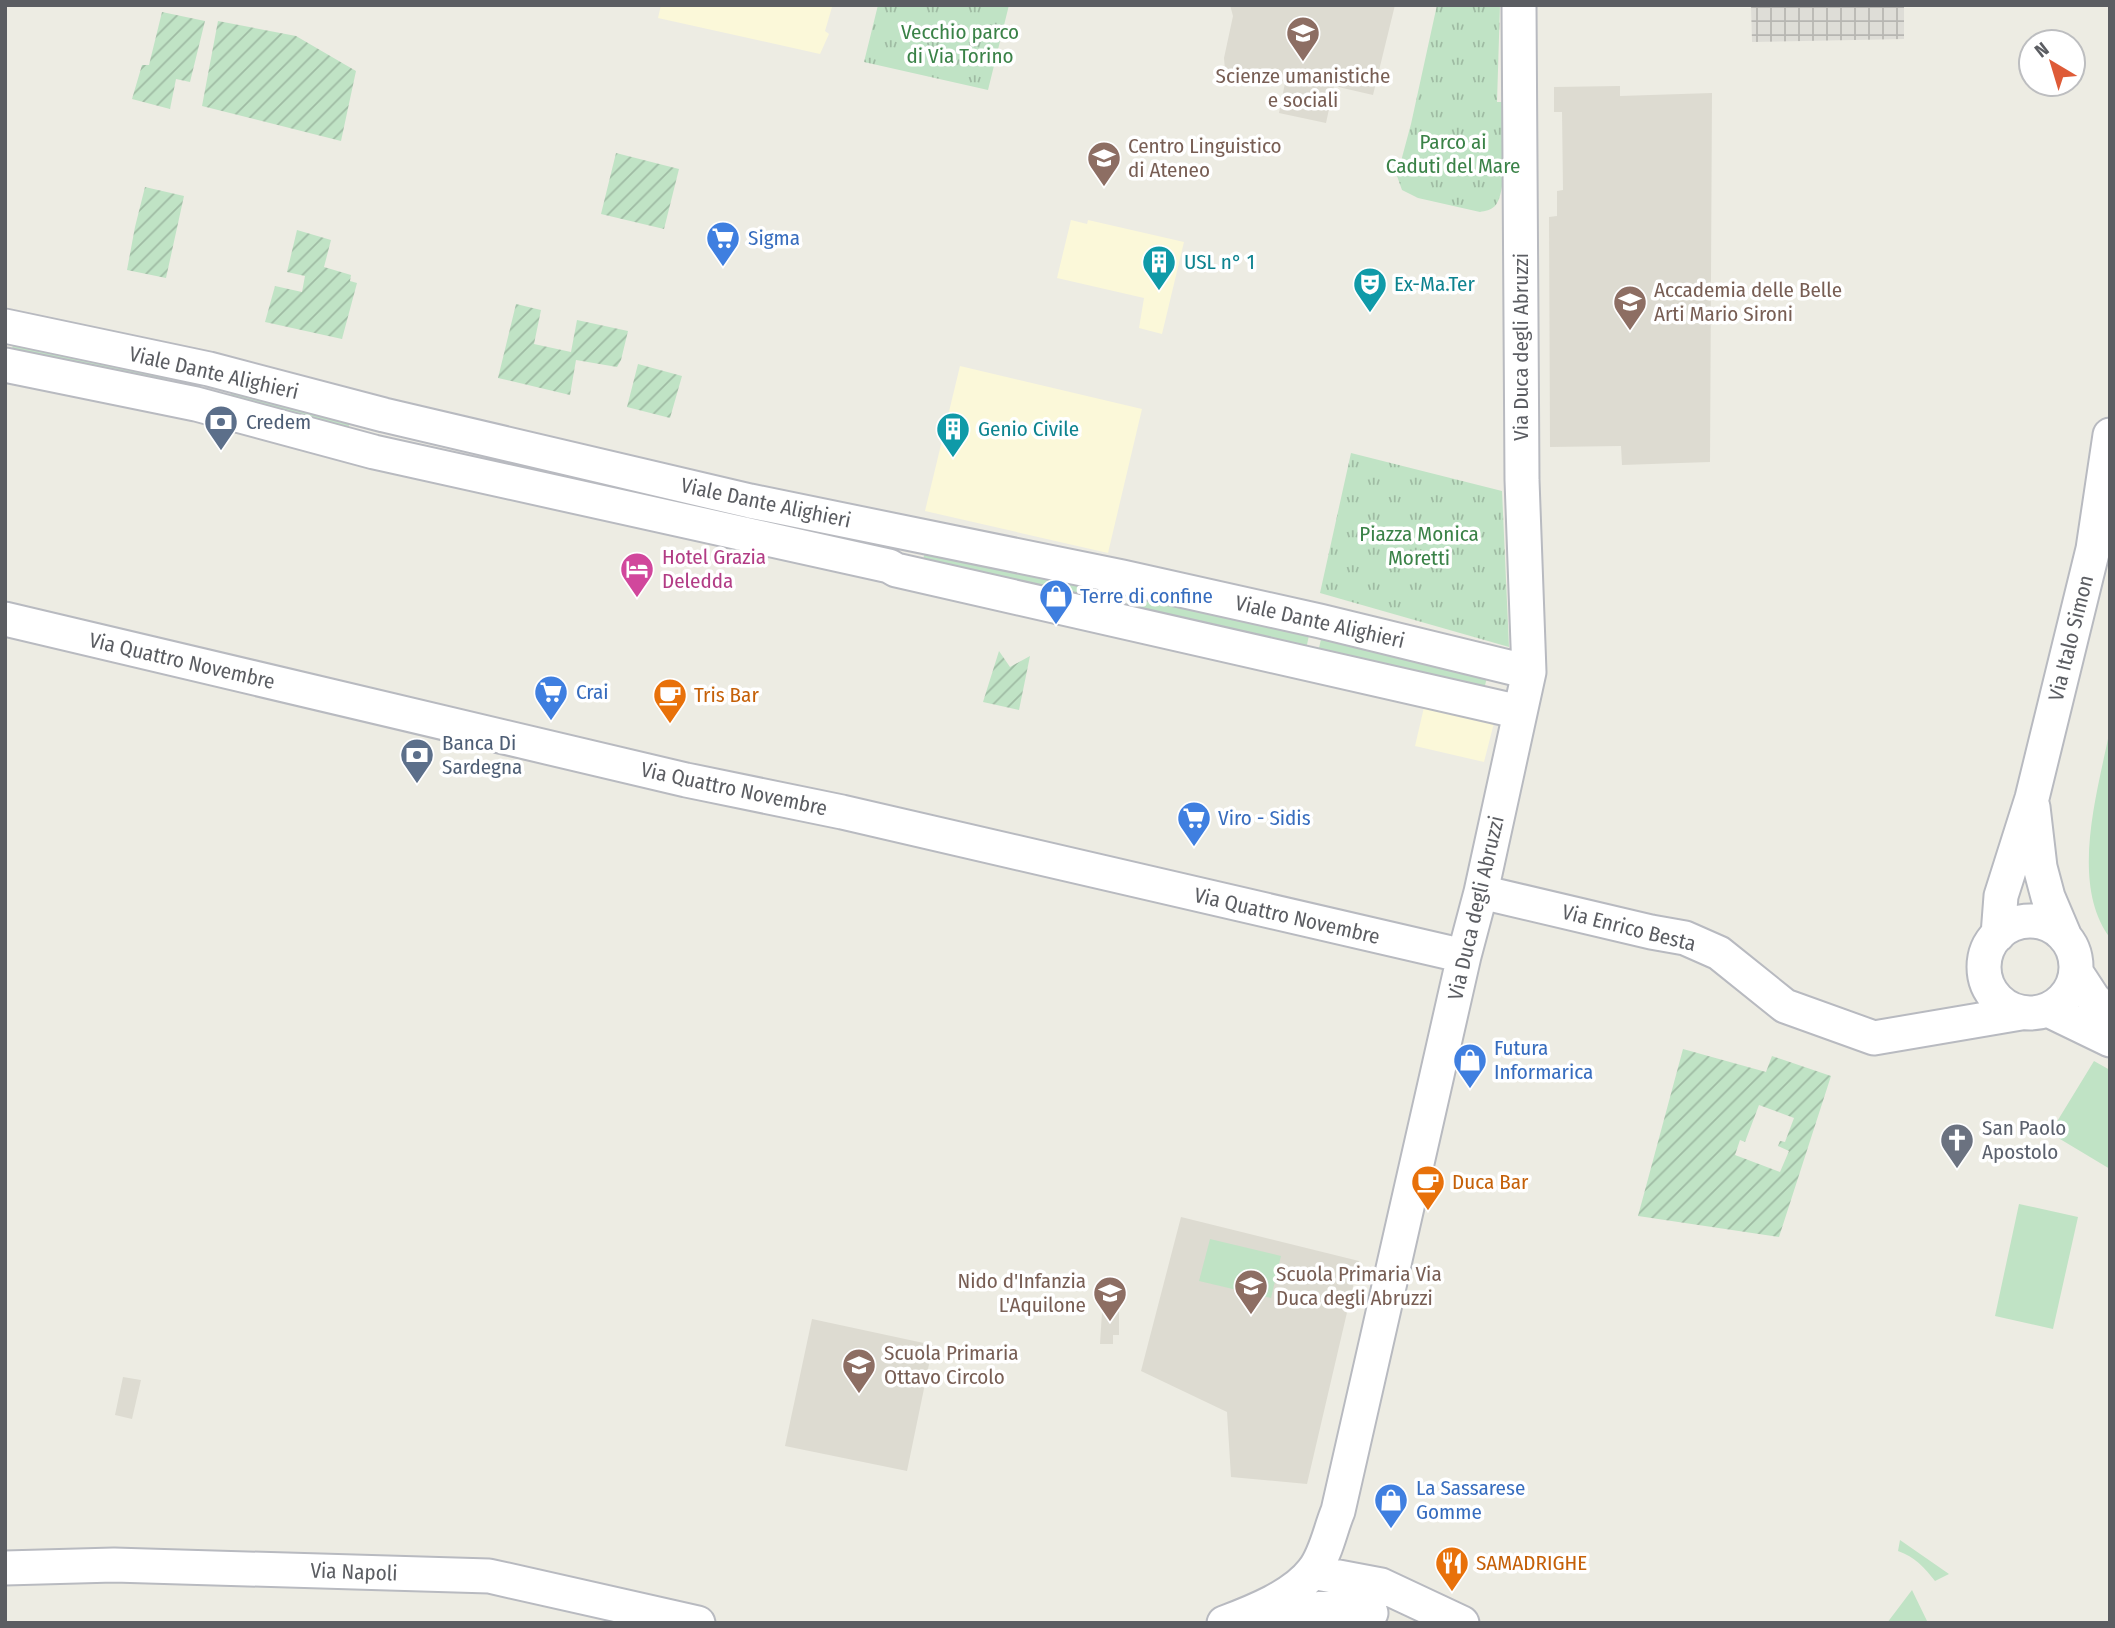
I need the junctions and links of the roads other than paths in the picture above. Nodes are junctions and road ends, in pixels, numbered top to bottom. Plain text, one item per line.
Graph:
1 (1519, 5) edge
2 (5, 326) edge
3 (5, 365) edge
4 (2110, 435) edge
5 (5, 619) edge
6 (1320, 621) junction
7 (1309, 663) junction
8 (1529, 673) junction
9 (1520, 712) junction
10 (2032, 798) junction
11 (1481, 892) junction
12 (1998, 935) junction
13 (2065, 937) junction
14 (1464, 956) junction
15 (2076, 972) junction
16 (1987, 985) junction
17 (2035, 1011) junction
18 (2110, 1016) edge
19 (1920, 1030) junction
20 (2110, 1040) edge
21 (1338, 1511) junction
22 (5, 1568) edge
23 (1312, 1572) junction
24 (1381, 1607) edge
25 (1237, 1618) edge
26 (698, 1623) edge
27 (1462, 1623) edge

1 - 8 main road, Via Duca degli Abruzzi
2 - 6 main road, Viale Dante Alighieri
3 - 7 main road, Viale Dante Alighieri
4 - 10 main road, Via Italo Simon
5 - 14 main road, Via Quattro Novembre
6 - 7 main road
6 - 8 main road, Viale Dante Alighieri
7 - 9 main road, Viale Dante Alighieri
8 - 9 main road, Via Duca degli Abruzzi
9 - 11 main road, Via Duca degli Abruzzi
10 - 12 main road, Via Italo Simon
10 - 13 main road, Via Italo Simon
11 - 14 main road, Via Duca degli Abruzzi
11 - 19 main road, Via Enrico Besta
12 - 13 main road
12 - 16 main road
13 - 15 main road
14 - 21 main road, Via Duca degli Abruzzi
15 - 17 main road
15 - 18 main road
16 - 17 main road
16 - 19 main road, Via Enrico Besta
17 - 19 main road, Via Enrico Besta
17 - 20 main road
21 - 23 main road, Via Duca degli Abruzzi
21 - 24 main road
22 - 26 main road, Via Napoli
23 - 24 main road
23 - 25 main road
24 - 25 main road
24 - 27 main road

